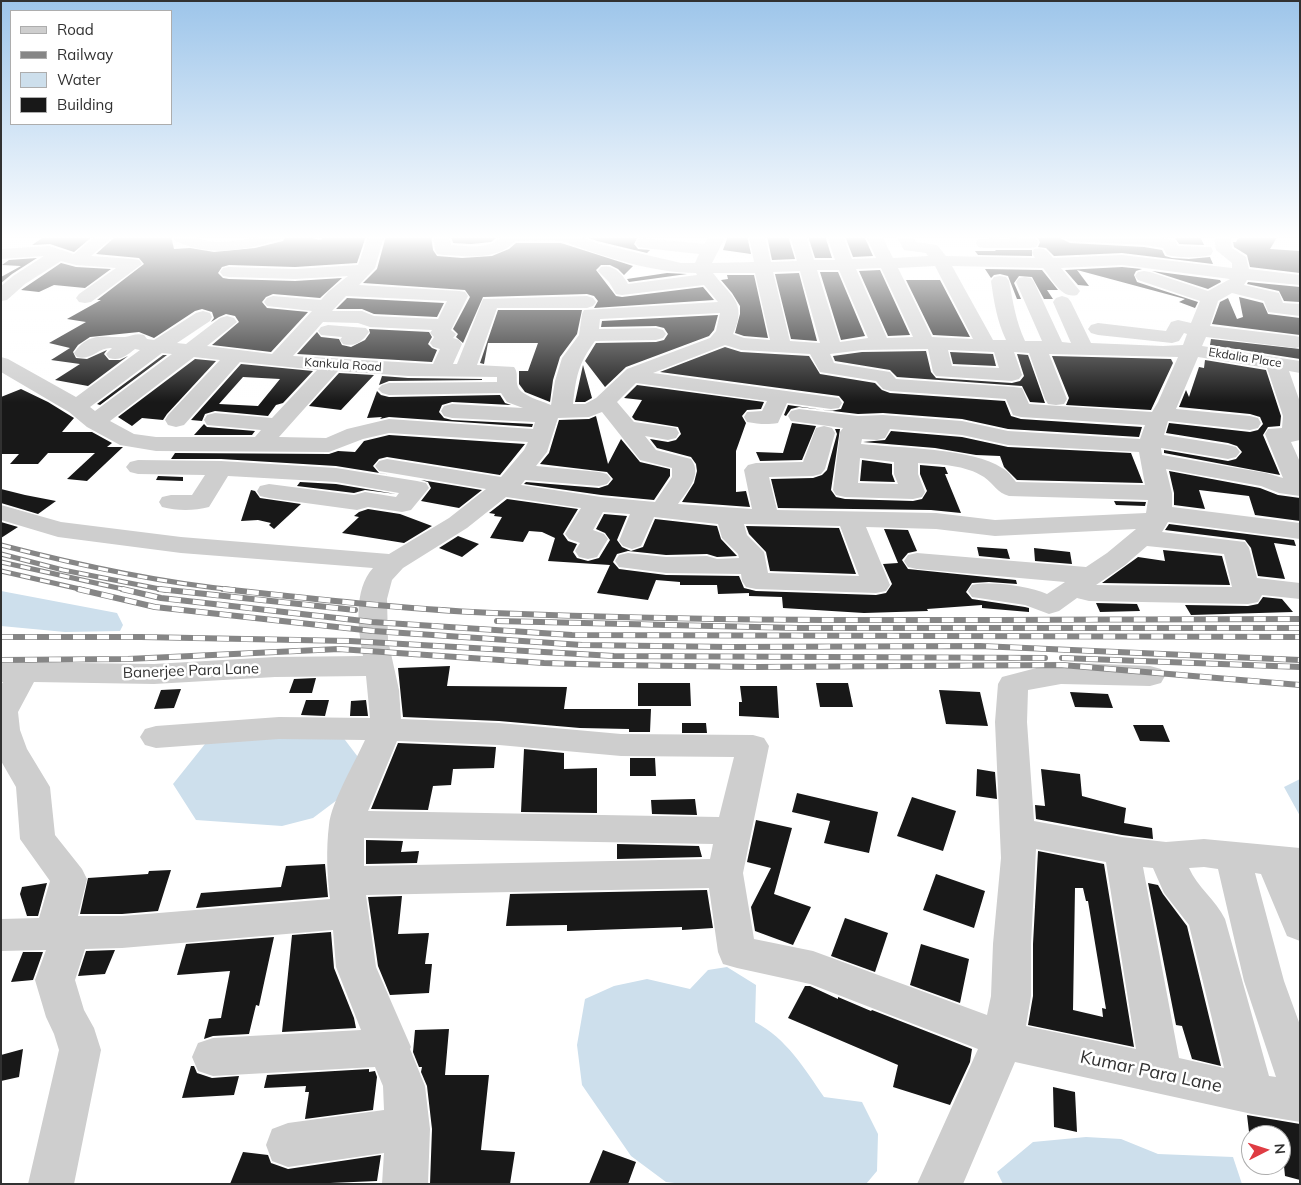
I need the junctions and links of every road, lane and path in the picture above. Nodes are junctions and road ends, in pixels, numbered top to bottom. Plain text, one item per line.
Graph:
1 (94, 291) edge
2 (341, 291) edge
3 (368, 291) edge
4 (721, 291) edge
5 (768, 291) edge
6 (812, 291) edge
7 (857, 291) edge
8 (902, 291) edge
9 (958, 291) edge
10 (1003, 291) edge
11 (1024, 291) edge
12 (1065, 291) edge
13 (1190, 291) edge
14 (1219, 291) edge
15 (1260, 291) edge
16 (85, 298) dead end
17 (1210, 298) junction
18 (273, 302) dead end
19 (730, 307) junction
20 (1300, 310) edge
21 (655, 311) junction
22 (202, 316) dead end
23 (173, 317) dead end
24 (316, 318) junction
25 (589, 318) junction
26 (444, 325) junction
27 (1098, 329) dead end
28 (1199, 330) junction
29 (1126, 331) junction
30 (656, 334) junction
31 (723, 338) junction
32 (350, 340) dead end
33 (1295, 342) dead end
34 (880, 343) junction
35 (930, 343) junction
36 (963, 345) junction
37 (157, 347) junction
38 (1020, 347) junction
39 (123, 348) junction
40 (782, 348) junction
41 (825, 349) junction
42 (1085, 349) junction
43 (189, 350) junction
44 (1191, 350) junction
45 (690, 351) junction
46 (1123, 351) junction
47 (84, 353) dead end
48 (227, 355) junction
49 (277, 361) junction
50 (1, 363) edge
51 (333, 364) junction
52 (1276, 364) junction
53 (1300, 367) edge
54 (440, 369) junction
55 (465, 370) junction
56 (732, 373) dead end
57 (970, 373) junction
58 (631, 376) junction
59 (678, 382) junction
60 (890, 385) junction
61 (506, 387) junction
62 (389, 389) dead end
63 (777, 395) junction
64 (1056, 399) dead end
65 (604, 402) junction
66 (666, 403) dead end
67 (76, 407) junction
68 (1295, 410) edge
69 (452, 411) dead end
70 (878, 415) junction
71 (799, 416) dead end
72 (1160, 416) junction
73 (756, 417) dead end
74 (176, 420) dead end
75 (215, 420) dead end
76 (95, 422) junction
77 (1250, 423) dead end
78 (277, 425) junction
79 (628, 430) junction
80 (668, 432) dead end
81 (824, 433) dead end
82 (156, 444) junction
83 (260, 444) junction
84 (530, 449) junction
85 (849, 450) junction
86 (1228, 452) dead end
87 (1151, 453) junction
88 (1007, 454) dead end
89 (906, 456) junction
90 (221, 468) junction
91 (804, 469) junction
92 (336, 475) junction
93 (417, 488) junction
94 (270, 491) dead end
95 (598, 491) junction
96 (318, 498) junction
97 (172, 502) dead end
98 (653, 510) junction
99 (1, 512) edge
100 (729, 516) junction
101 (1153, 516) junction
102 (766, 517) junction
103 (845, 519) junction
104 (1300, 531) edge
105 (588, 551) dead end
106 (394, 562) junction
107 (918, 562) dead end
108 (752, 566) junction
109 (1082, 582) junction
110 (1245, 585) junction
111 (982, 591) dead end
112 (1300, 591) edge
113 (380, 666) junction
114 (13, 672) edge
115 (1150, 676) dead end
116 (386, 730) junction
117 (156, 737) dead end
118 (346, 824) junction
119 (733, 831) junction
120 (1018, 832) junction
121 (1122, 851) junction
122 (1166, 856) junction
123 (1233, 856) junction
124 (1287, 861) edge
125 (725, 873) junction
126 (347, 897) junction
127 (1300, 925) edge
128 (71, 932) junction
129 (1, 935) edge
130 (1003, 1040) junction
131 (390, 1047) junction
132 (214, 1057) dead end
133 (1161, 1073) junction
134 (1300, 1084) edge
135 (1252, 1094) junction
136 (1300, 1101) edge
137 (408, 1129) junction
138 (288, 1145) dead end
139 (51, 1184) edge
140 (405, 1184) edge
141 (940, 1184) edge

1 - 16 street
2 - 24 street
3 - 26 street
4 - 19 street
5 - 40 street
6 - 41 street
7 - 34 street
8 - 35 street
9 - 38 street
10 - 38 street
11 - 38 street
12 - 42 street
13 - 17 street
14 - 17 street
15 - 20 street
17 - 28 street
18 - 24 street
19 - 21 street
19 - 31 street
21 - 25 street
21 - 30 street
22 - 37 street
23 - 39 street
24 - 26 street
24 - 32 street
24 - 49 street
25 - 30 street
25 - 55 street
25 - 84 street
26 - 54 street
27 - 29 street
28 - 29 street
28 - 33 street
28 - 44 street
29 - 46 street
30 - 45 street
31 - 40 street, Ekdalia Place
31 - 45 street
34 - 35 street, Ekdalia Place
34 - 41 street, Ekdalia Place
35 - 36 street, Ekdalia Place
35 - 57 street
36 - 38 street, Ekdalia Place
36 - 57 street
37 - 39 street, Kankula Road
37 - 43 street, Kankula Road
37 - 67 street
38 - 42 street, Ekdalia Place
38 - 57 street
38 - 64 street
39 - 47 street, Kankula Road
40 - 41 street, Ekdalia Place
41 - 60 street
42 - 46 street, Ekdalia Place
43 - 48 street, Kankula Road
43 - 48 street
43 - 76 street
44 - 46 street, Ekdalia Place
44 - 52 street, Ekdalia Place
44 - 72 street
45 - 58 street
48 - 49 street, Kankula Road
48 - 74 street
49 - 51 street, Kankula Road
50 - 67 street
51 - 54 street, Kankula Road
51 - 78 street
52 - 53 street, Ekdalia Place
52 - 68 street
54 - 55 street, Kankula Road
55 - 61 street, Kankula Road
56 - 63 street
58 - 59 street
58 - 65 street
59 - 63 street
59 - 66 street
60 - 70 street
60 - 72 street
61 - 62 street
61 - 84 street, Kankula Road
63 - 70 street
63 - 73 street
65 - 79 street
65 - 84 street
67 - 76 street
68 - 87 street
69 - 84 street
70 - 71 street
70 - 85 street
70 - 87 street
72 - 77 street
72 - 87 street
75 - 78 street
76 - 82 street
78 - 83 street
79 - 80 street
79 - 98 street
81 - 91 street
82 - 83 street
82 - 90 street
83 - 84 street
84 - 93 street
84 - 95 street
84 - 106 street
85 - 89 street
85 - 89 street
86 - 87 street
87 - 88 street
87 - 101 street
89 - 101 street
90 - 92 street
90 - 97 street
91 - 102 street
91 - 103 street
92 - 93 street
92 - 96 street
93 - 96 street
94 - 96 street
95 - 98 street
95 - 105 street
98 - 100 street
98 - 108 street
99 - 106 street
100 - 102 street
100 - 108 street
101 - 103 street
101 - 104 street
101 - 109 street
101 - 110 street
102 - 103 street
103 - 108 street
106 - 113 street
107 - 109 street
109 - 110 street
109 - 111 street
110 - 112 street
113 - 114 street, Banerjee Para Lane
113 - 116 street
114 - 128 street
115 - 120 street
116 - 117 street
116 - 118 street
116 - 119 street
118 - 119 street
118 - 126 street
119 - 125 street
120 - 121 street
120 - 130 street
121 - 122 street
121 - 133 street
122 - 123 street
122 - 135 street
123 - 124 street
123 - 134 street
124 - 127 street
125 - 126 street
125 - 130 street, Kumar Para Lane
126 - 128 street
126 - 131 street
128 - 129 street
128 - 139 street
130 - 133 street, Kumar Para Lane
130 - 141 street
131 - 132 street
131 - 137 street
133 - 135 street, Kumar Para Lane
135 - 136 street, Kumar Para Lane
137 - 138 street
137 - 140 street

